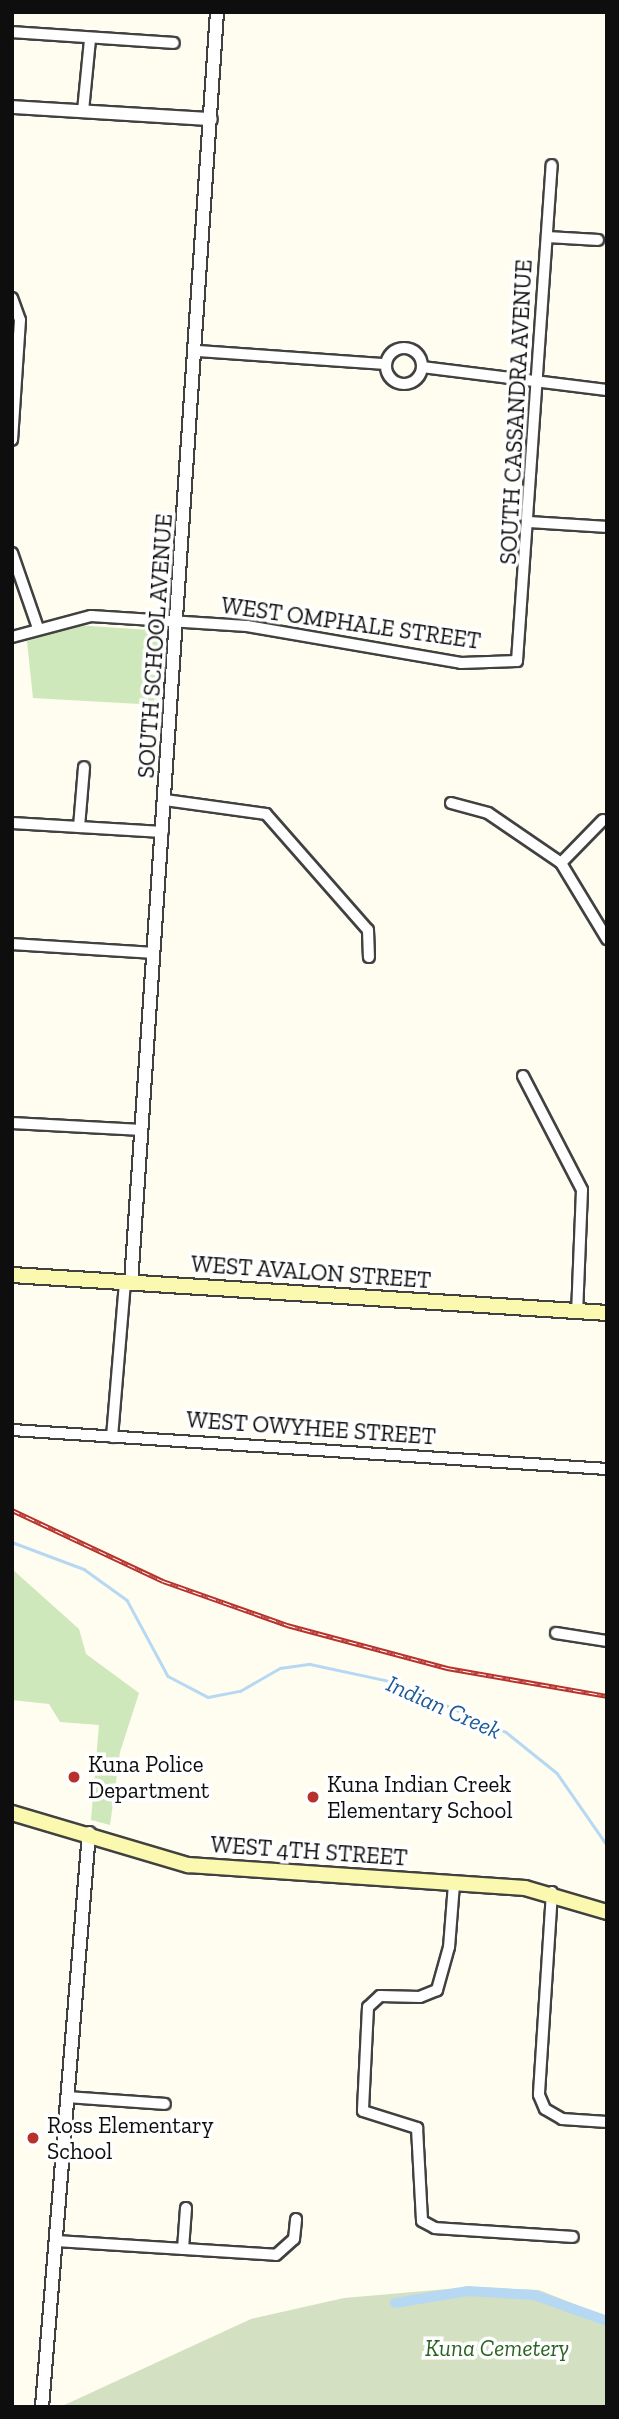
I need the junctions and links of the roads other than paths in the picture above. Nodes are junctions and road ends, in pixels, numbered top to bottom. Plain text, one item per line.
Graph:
1 (217, 12) edge
2 (12, 32) edge
3 (90, 39) junction
4 (174, 43) dead end
5 (12, 107) edge
6 (83, 111) junction
7 (211, 119) junction
8 (552, 165) dead end
9 (548, 237) junction
10 (598, 240) dead end
11 (12, 298) edge
12 (198, 351) junction
13 (386, 364) junction
14 (422, 367) junction
15 (538, 382) junction
16 (607, 390) edge
17 (12, 440) edge
18 (530, 522) junction
19 (607, 527) edge
20 (12, 553) edge
21 (178, 621) junction
22 (38, 628) junction
23 (12, 637) edge
24 (517, 661) joint
25 (84, 767) dead end
26 (165, 800) junction
27 (451, 803) dead end
28 (603, 820) dead end
29 (12, 823) edge
30 (79, 827) junction
31 (163, 832) junction
32 (561, 863) junction
33 (607, 939) edge
34 (12, 944) edge
35 (155, 953) junction
36 (369, 957) dead end
37 (523, 1076) dead end
38 (12, 1123) edge
39 (142, 1130) junction
40 (12, 1275) edge
41 (128, 1282) junction
42 (577, 1312) junction
43 (607, 1313) edge
44 (12, 1430) edge
45 (113, 1437) junction
46 (607, 1469) edge
47 (556, 1633) dead end
48 (607, 1641) edge
49 (12, 1813) edge
50 (89, 1833) junction
51 (454, 1884) junction
52 (552, 1892) junction
53 (607, 1912) edge
54 (68, 2097) junction
55 (165, 2104) dead end
56 (607, 2122) edge
57 (186, 2208) dead end
58 (296, 2219) dead end
59 (573, 2237) dead end
60 (56, 2241) junction
61 (183, 2249) junction
62 (43, 2407) edge

1 - 7 street, SOUTH SCHOOL AVENUE
2 - 3 street
3 - 4 street
3 - 6 street
5 - 6 street
6 - 7 street
7 - 12 street, SOUTH SCHOOL AVENUE
8 - 9 street, SOUTH CASSANDRA AVENUE
9 - 10 street
9 - 15 street, SOUTH CASSANDRA AVENUE
11 - 17 street
12 - 13 street
12 - 21 street, SOUTH SCHOOL AVENUE
13 - 14 street
13 - 14 street
14 - 15 street
15 - 16 street
15 - 18 street, SOUTH CASSANDRA AVENUE
18 - 19 street
18 - 24 street, SOUTH CASSANDRA AVENUE
20 - 22 street
21 - 22 street, WEST OMPHALE STREET
21 - 24 street, WEST OMPHALE STREET
21 - 26 street, SOUTH SCHOOL AVENUE
22 - 23 street, WEST OMPHALE STREET
25 - 30 street
26 - 31 street, SOUTH SCHOOL AVENUE
26 - 36 street
27 - 32 street
28 - 32 street
29 - 30 street
30 - 31 street
31 - 35 street, SOUTH SCHOOL AVENUE
32 - 33 street
34 - 35 street
35 - 39 street, SOUTH SCHOOL AVENUE
37 - 42 street
38 - 39 street
39 - 41 street, SOUTH SCHOOL AVENUE
40 - 41 main road, WEST AVALON STREET
41 - 42 main road, WEST AVALON STREET
41 - 45 street
42 - 43 main road, WEST AVALON STREET
44 - 45 street, WEST OWYHEE STREET
45 - 46 street, WEST OWYHEE STREET
47 - 48 street
49 - 50 main road, WEST 4TH STREET
50 - 51 main road, WEST 4TH STREET
50 - 54 street
51 - 52 main road, WEST 4TH STREET
51 - 59 street
52 - 53 main road, WEST 4TH STREET
52 - 56 street
54 - 55 street
54 - 60 street
57 - 61 street
58 - 61 street
60 - 61 street
60 - 62 street

